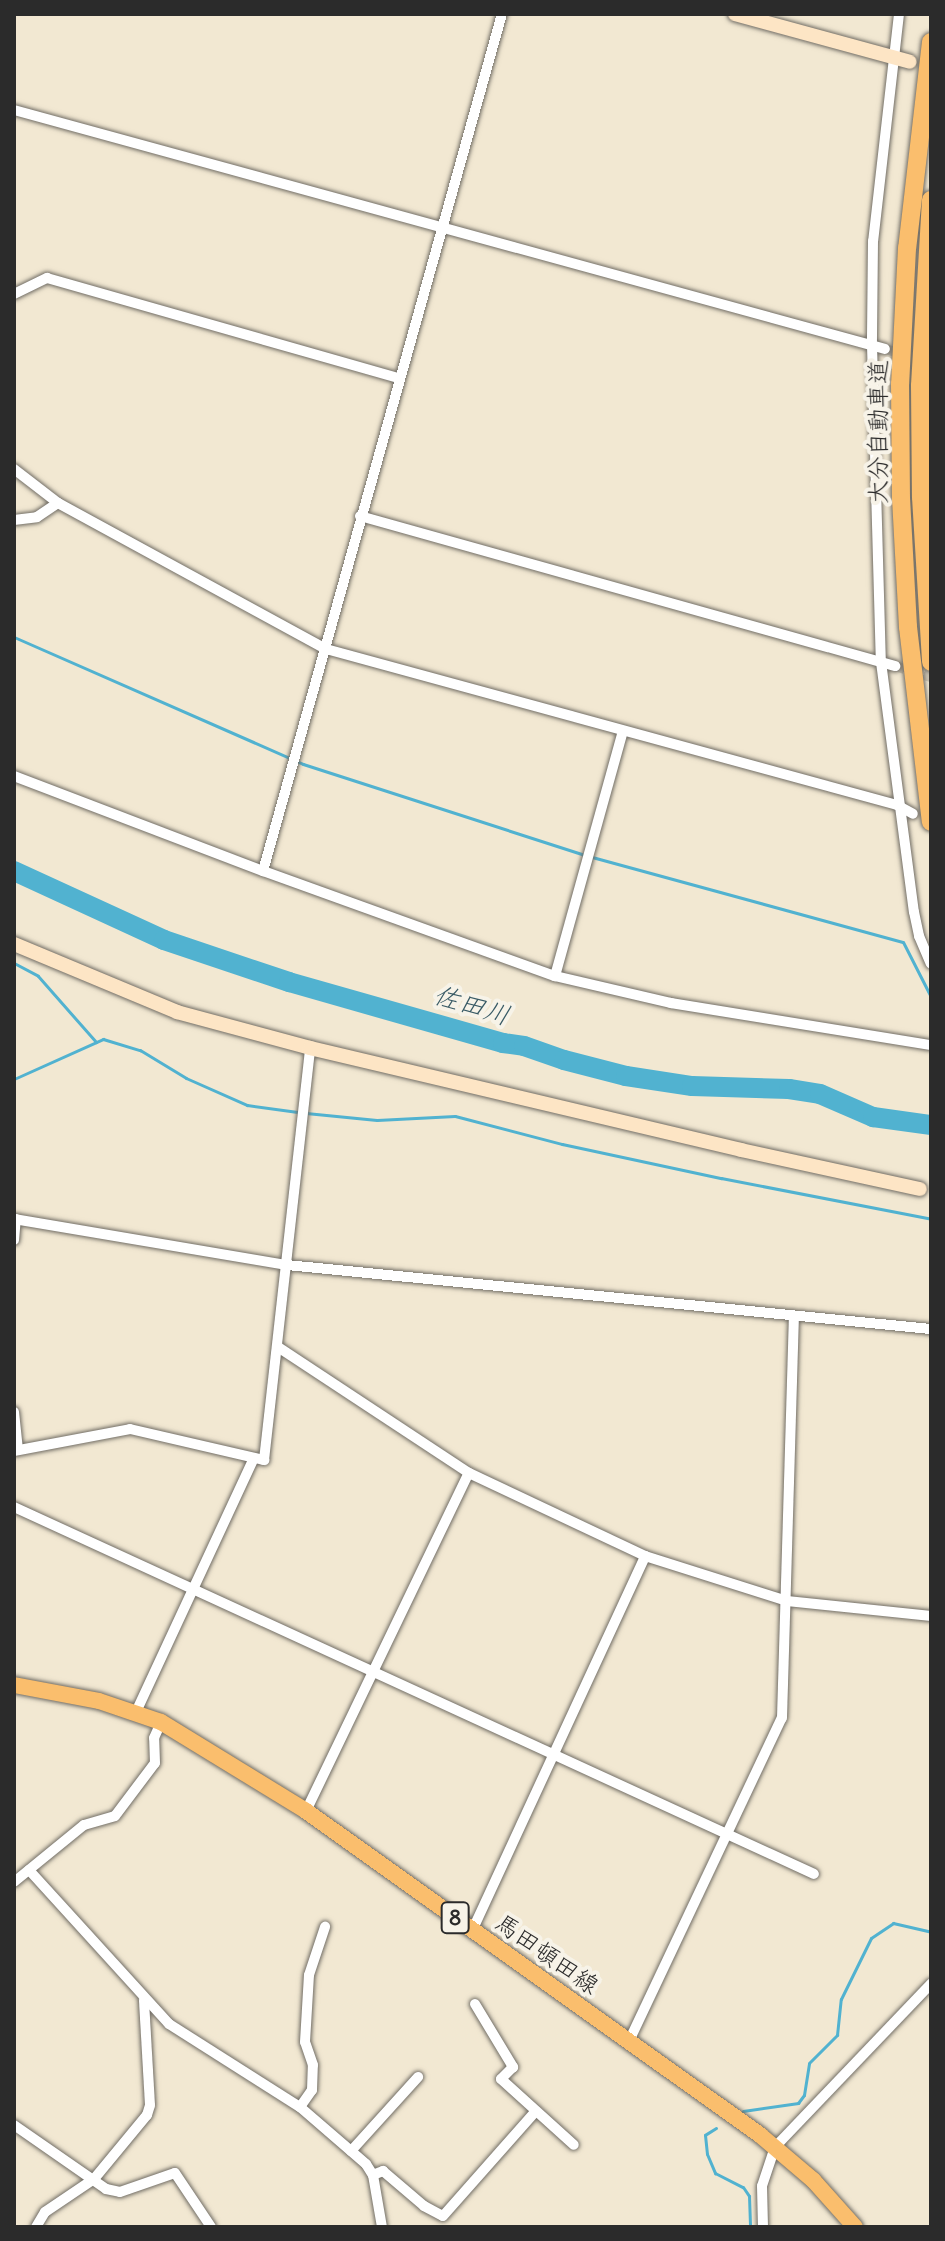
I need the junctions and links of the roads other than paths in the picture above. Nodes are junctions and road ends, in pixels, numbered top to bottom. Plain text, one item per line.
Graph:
1 (502, 14) edge
2 (735, 14) edge
3 (899, 14) edge
4 (931, 42) edge
5 (893, 57) junction
6 (910, 62) dead end
7 (14, 110) edge
8 (931, 200) edge
9 (441, 230) junction
10 (14, 294) edge
11 (872, 345) junction
12 (885, 349) tunnel mouth
13 (399, 378) junction
14 (14, 469) edge
15 (58, 503) junction
16 (360, 516) junction
17 (14, 520) edge
18 (326, 649) junction
19 (881, 662) junction
20 (931, 662) edge
21 (895, 666) tunnel mouth
22 (623, 731) junction
23 (14, 776) edge
24 (897, 805) junction
25 (913, 814) dead end
26 (931, 822) edge
27 (263, 871) junction
28 (14, 944) edge
29 (14, 952) edge
30 (41, 957) junction
31 (931, 964) edge
32 (555, 976) junction
33 (931, 1045) edge
34 (310, 1048) junction
35 (926, 1190) edge
36 (15, 1219) edge
37 (14, 1240) edge
38 (287, 1265) junction
39 (794, 1316) junction
40 (931, 1329) edge
41 (278, 1347) junction
42 (14, 1412) edge
43 (16, 1451) edge
44 (254, 1458) junction
45 (469, 1473) junction
46 (14, 1507) edge
47 (645, 1556) junction
48 (194, 1587) junction
49 (787, 1601) junction
50 (931, 1616) edge
51 (375, 1671) junction
52 (14, 1685) edge
53 (136, 1712) junction
54 (161, 1722) junction
55 (554, 1754) junction
56 (306, 1811) junction
57 (728, 1834) junction
58 (29, 1870) junction
59 (814, 1874) dead end
60 (14, 1882) edge
61 (325, 1927) dead end
62 (472, 1931) junction
63 (931, 1984) edge
64 (144, 2000) junction
65 (475, 2004) dead end
66 (629, 2041) junction
67 (418, 2077) dead end
68 (300, 2107) junction
69 (536, 2111) junction
70 (14, 2125) edge
71 (574, 2145) dead end
72 (775, 2147) junction
73 (351, 2151) junction
74 (373, 2175) junction
75 (94, 2179) junction
76 (36, 2227) edge
77 (211, 2227) edge
78 (382, 2227) edge
79 (763, 2227) edge
80 (855, 2227) edge

1 - 9 street
2 - 5 street
3 - 5 street
4 - 26 highway, 大分自動車道
5 - 6 street
5 - 11 street
7 - 9 street
8 - 20 highway, 大分自動車道
9 - 11 street
9 - 13 street
10 - 13 street
11 - 12 street
11 - 19 street
13 - 16 street
14 - 15 street
15 - 17 street
15 - 18 street
16 - 18 street
16 - 19 street
18 - 22 street
18 - 27 street
19 - 21 street
19 - 24 street
22 - 24 street
22 - 32 street
23 - 27 street
24 - 25 street
24 - 31 street
27 - 32 street
28 - 30 street
29 - 30 street
30 - 34 street
32 - 33 street
34 - 35 street
34 - 38 street
36 - 37 street
36 - 38 street
38 - 39 street
38 - 41 street
39 - 40 street
39 - 49 street
41 - 44 street
41 - 45 street
42 - 43 street
43 - 44 street
44 - 48 street
45 - 47 street
45 - 51 street
46 - 48 street
47 - 49 street
47 - 55 street
48 - 51 street
48 - 53 street
49 - 50 street
49 - 57 street
51 - 55 street
51 - 56 street
52 - 53 main road, 馬田頓田線 / 8
53 - 54 main road, 馬田頓田線 / 8
54 - 56 main road, 馬田頓田線 / 8
54 - 58 street
55 - 57 street
55 - 62 street
56 - 62 main road, 馬田頓田線 / 8
57 - 59 street
57 - 66 street
58 - 60 street
58 - 64 street
61 - 68 street
62 - 66 main road, 馬田頓田線 / 8
63 - 72 street
64 - 68 street
64 - 75 street
65 - 69 street
66 - 72 main road, 馬田頓田線 / 8
67 - 73 street
68 - 73 street
69 - 71 street
69 - 74 street
70 - 75 street
72 - 79 street
72 - 80 main road, 馬田頓田線 / 8
73 - 74 street
74 - 78 street
75 - 76 street
75 - 77 street

